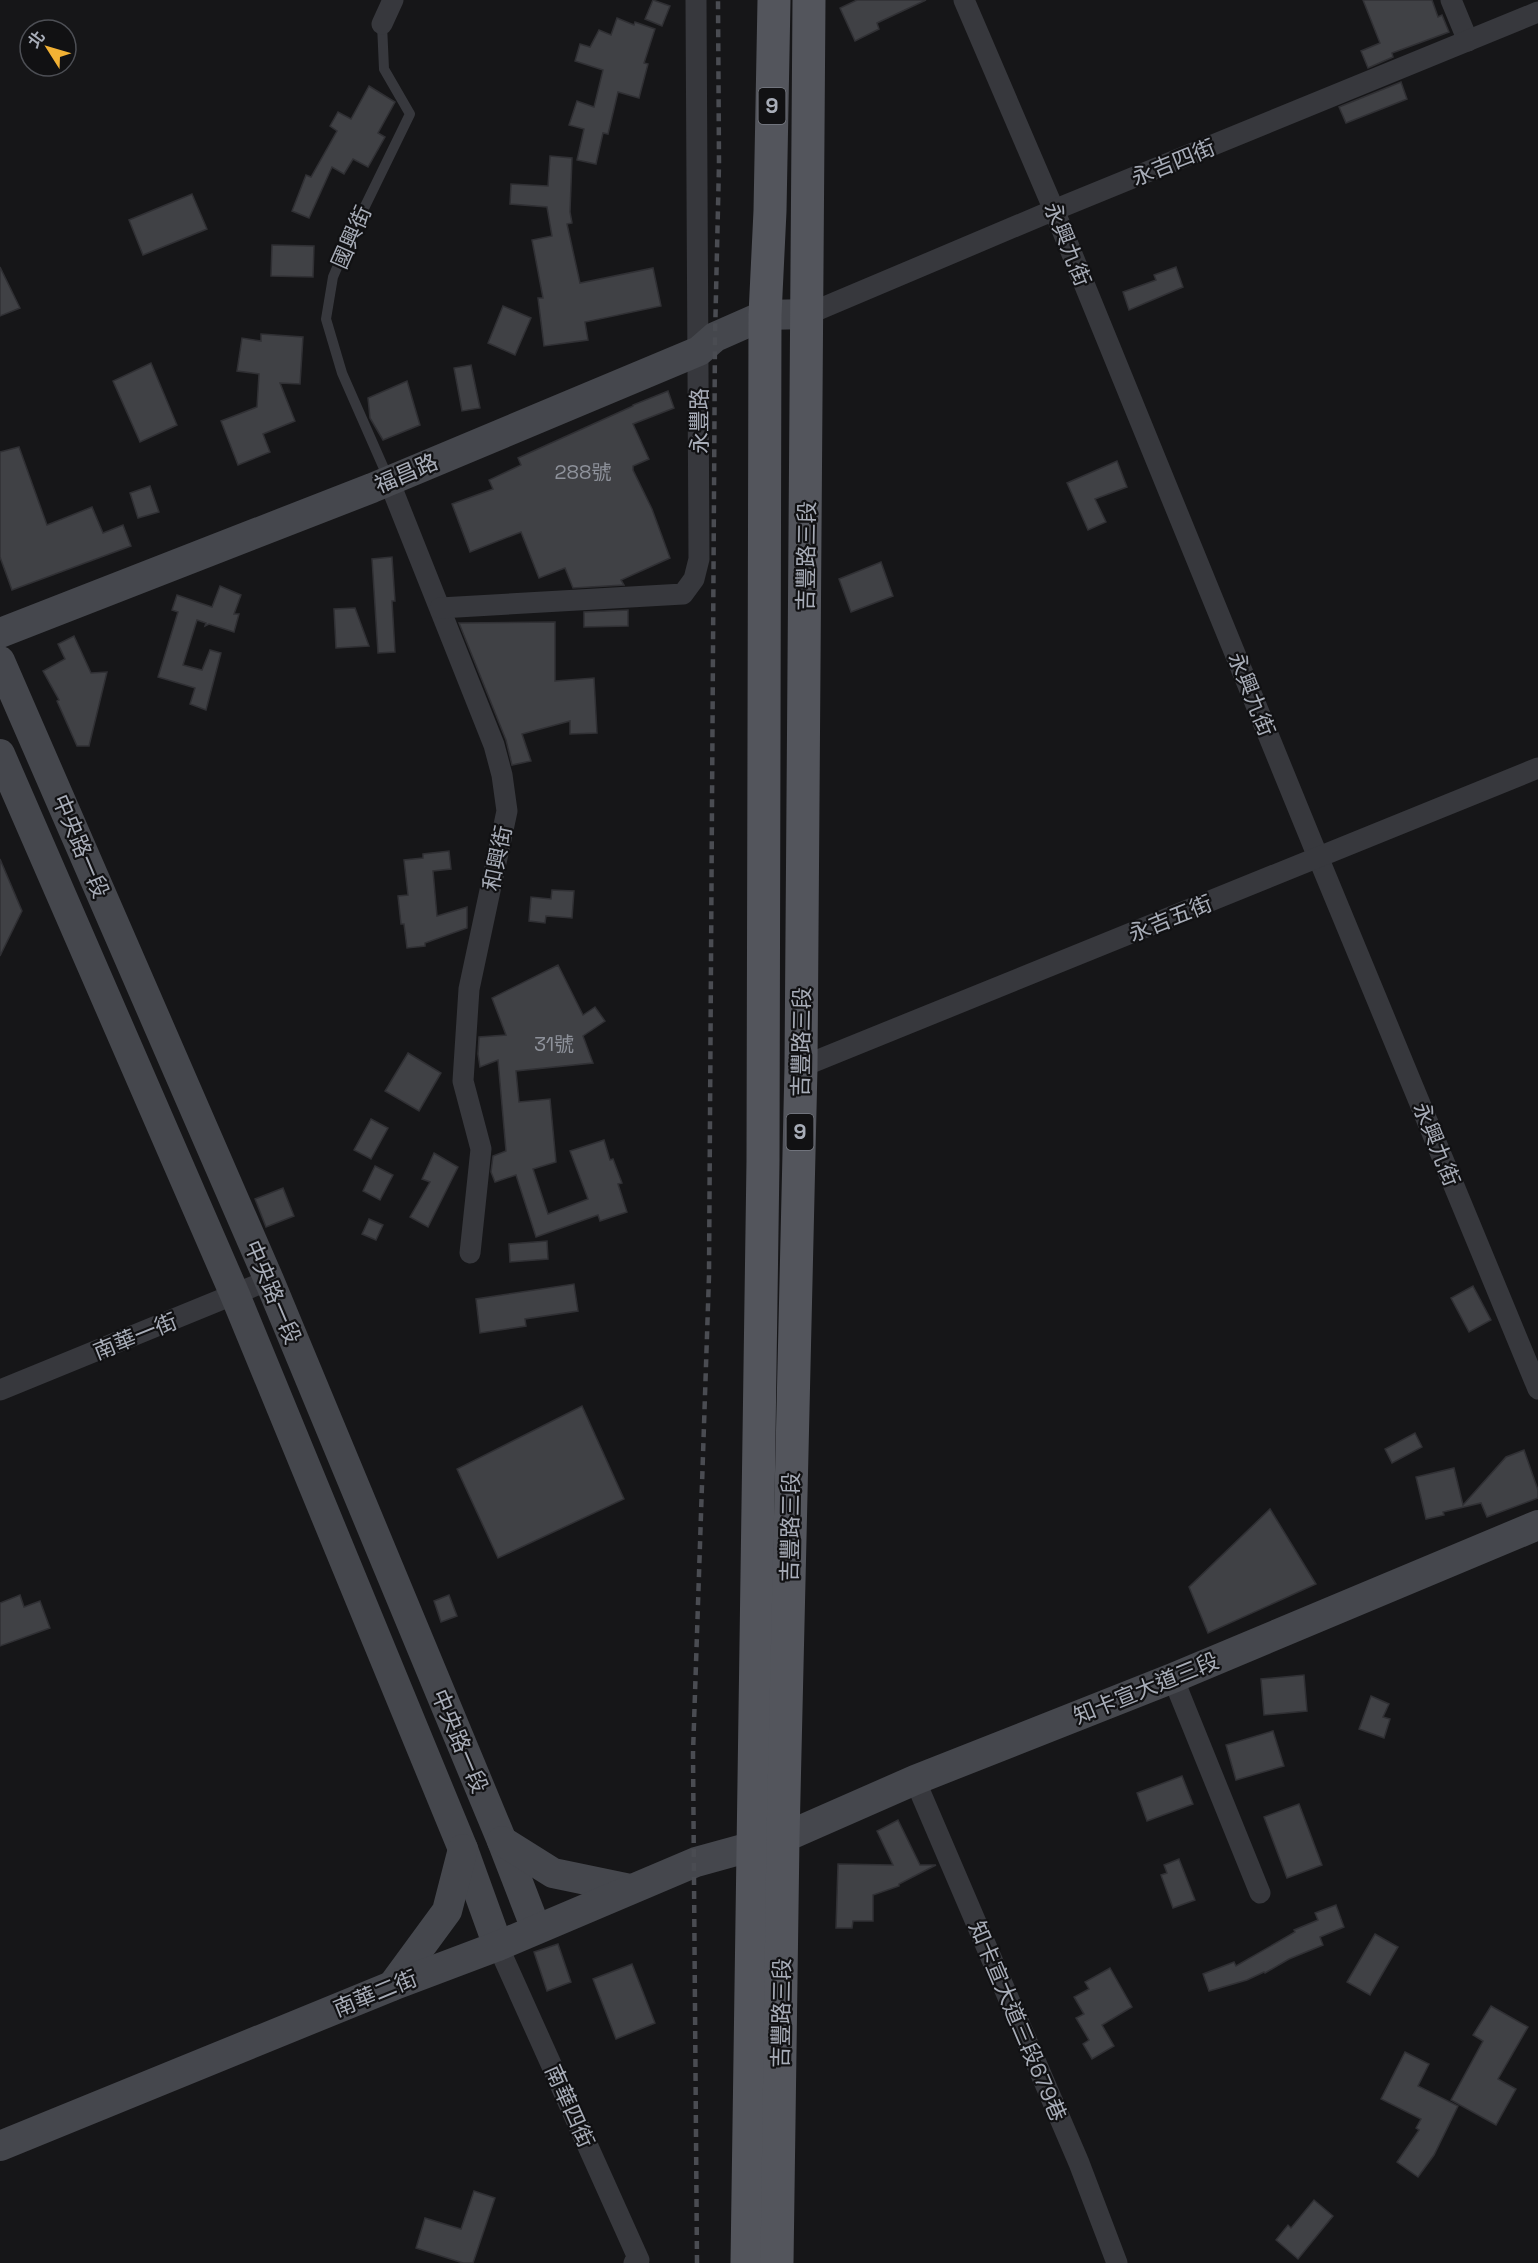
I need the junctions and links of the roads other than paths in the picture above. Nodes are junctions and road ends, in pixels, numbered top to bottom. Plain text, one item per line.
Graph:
1 (393, 0) edge
2 (696, 0) edge
3 (774, 0) edge
4 (809, 0) edge
5 (964, 0) edge
6 (1451, 0) edge
7 (1538, 12) edge
8 (381, 24) joint
9 (1468, 41) junction
10 (1054, 210) junction
11 (808, 314) junction
12 (765, 315) junction
13 (699, 351) junction
14 (389, 481) junction
15 (440, 608) junction
16 (0, 633) edge
17 (0, 661) edge
18 (0, 754) edge
19 (1538, 768) edge
20 (1318, 857) junction
21 (801, 1067) junction
22 (470, 1252) dead end
23 (269, 1280) junction
24 (235, 1295) junction
25 (1538, 1389) edge
26 (0, 1390) edge
27 (1538, 1525) edge
28 (1173, 1678) junction
29 (915, 1780) junction
30 (502, 1841) junction
31 (768, 1843) junction
32 (463, 1849) junction
33 (630, 1889) junction
34 (1260, 1893) dead end
35 (536, 1929) junction
36 (498, 1946) junction
37 (392, 1986) junction
38 (0, 2146) edge
39 (634, 2263) edge
40 (747, 2263) edge
41 (777, 2263) edge
42 (1117, 2263) edge

1 - 8 street, 國興街
2 - 13 street, 永豐路
3 - 12 main road, 吉豐路三段 / 9
4 - 11 main road, 吉豐路三段 / 9
5 - 10 street, 永興九街
6 - 9 street
7 - 9 street, 永吉四街
8 - 14 lane, 國興街
9 - 10 street, 永吉四街
10 - 11 street, 永吉四街
10 - 20 street, 永興九街
11 - 12 street, 福昌路
11 - 21 main road, 吉豐路三段 / 9
12 - 13 street, 福昌路
12 - 31 main road, 吉豐路三段 / 9
13 - 14 street, 福昌路
13 - 15 street, 永豐路
14 - 15 street, 和興街
14 - 16 street, 福昌路
15 - 22 street, 和興街
17 - 23 street, 中央路一段
18 - 24 street, 中央路一段
19 - 20 street, 永吉五街
20 - 21 street, 永吉五街
20 - 25 street, 永興九街
21 - 31 main road, 吉豐路三段 / 9
23 - 24 street, 南華一街
23 - 30 street, 中央路一段
24 - 26 street, 南華一街
24 - 32 street, 中央路一段
27 - 28 street, 知卡宣大道三段
28 - 29 street, 知卡宣大道三段
28 - 34 street
29 - 31 street, 知卡宣大道三段
29 - 42 street, 知卡宣大道三段679巷
30 - 33 street
30 - 35 street, 中央路一段
31 - 33 street, 南華二街
31 - 40 main road, 吉豐路三段 / 9
31 - 41 main road, 吉豐路三段 / 9
32 - 36 street, 中央路一段
32 - 37 street
33 - 35 street, 南華二街
35 - 36 street, 南華二街
36 - 37 street, 南華二街
36 - 39 street, 南華四街
37 - 38 street, 南華二街

